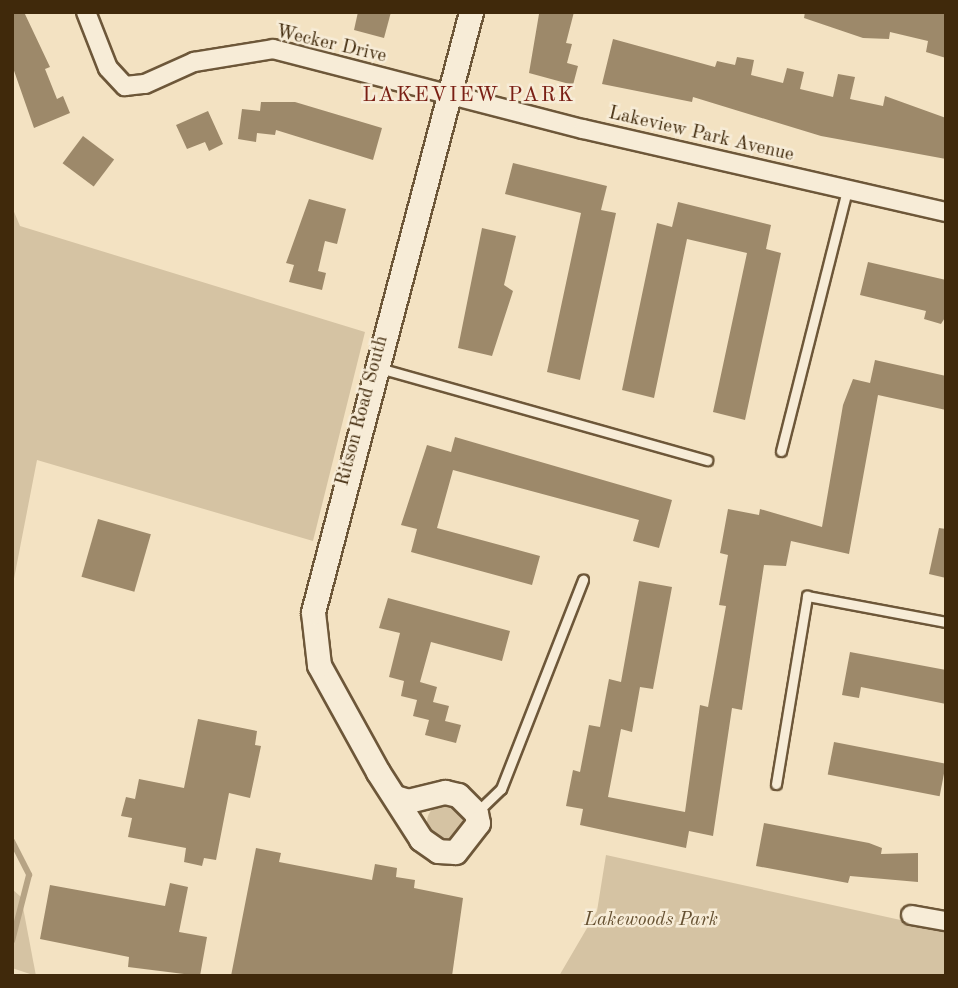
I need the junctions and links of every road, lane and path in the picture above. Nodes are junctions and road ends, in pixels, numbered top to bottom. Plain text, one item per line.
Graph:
1 (86, 12) edge
2 (471, 12) edge
3 (448, 96) junction
4 (847, 191) junction
5 (946, 212) edge
6 (375, 367) junction
7 (781, 452) dead end
8 (707, 460) dead end
9 (583, 580) dead end
10 (946, 622) edge
11 (776, 784) dead end
12 (395, 797) junction
13 (476, 813) junction
14 (911, 915) dead end
15 (946, 921) edge

1 - 3 street, Wecker Drive
2 - 3 street, Ritson Road South
3 - 4 street, Lakeview Park Avenue
3 - 6 street, Ritson Road South
4 - 5 street, Lakeview Park Avenue
4 - 7 lane
6 - 8 lane
6 - 12 street, Ritson Road South
9 - 13 lane
10 - 11 lane
12 - 13 street
12 - 13 street, Ritson Road South
14 - 15 street

